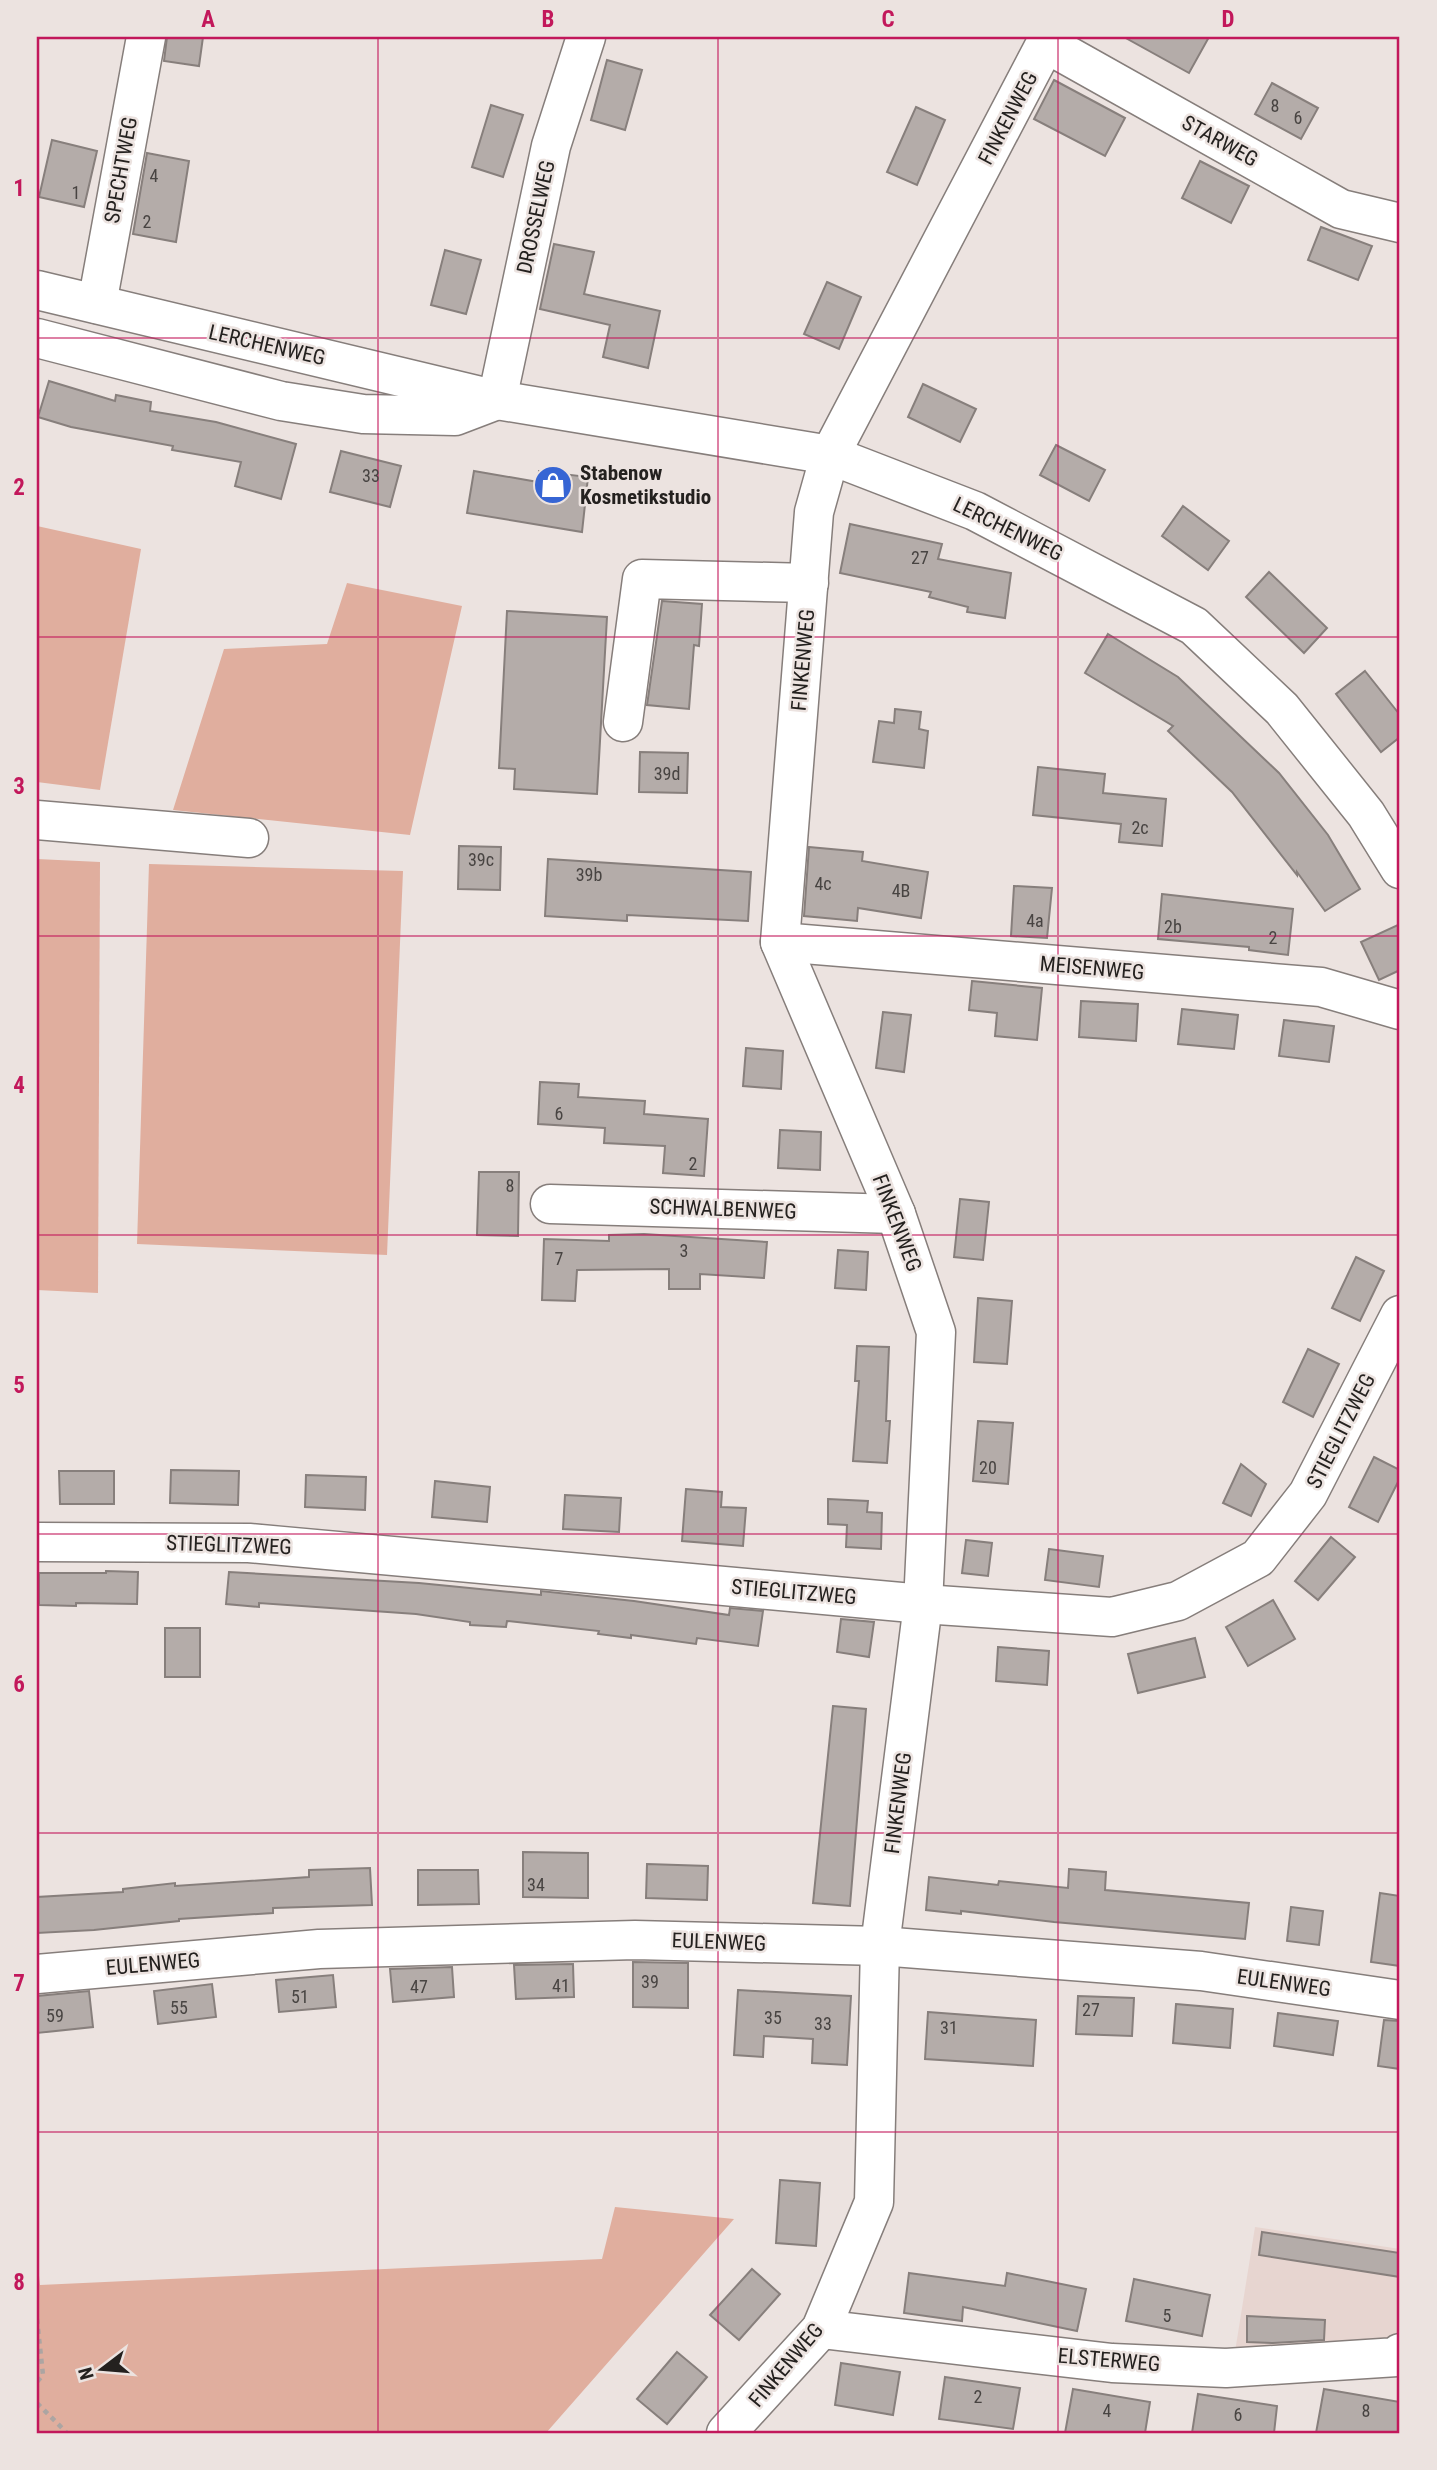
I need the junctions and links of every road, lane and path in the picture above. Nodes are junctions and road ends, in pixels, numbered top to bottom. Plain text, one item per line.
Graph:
1 (146, 37) edge
2 (586, 37) edge
3 (1048, 40) edge
4 (1400, 223) edge
5 (37, 289) edge
6 (97, 304) junction
7 (37, 338) edge
8 (498, 400) junction
9 (830, 455) junction
10 (809, 583) junction
11 (623, 722) dead end
12 (37, 820) edge
13 (249, 838) dead end
14 (1400, 869) edge
15 (780, 942) junction
16 (1400, 1010) edge
17 (551, 1204) dead end
18 (896, 1214) junction
19 (1400, 1315) edge
20 (37, 1542) edge
21 (923, 1604) junction
22 (880, 1946) junction
23 (37, 1974) edge
24 (1400, 2000) edge
25 (37, 2319) edge
26 (821, 2329) junction
27 (1399, 2355) edge
28 (37, 2382) edge
29 (37, 2403) edge
30 (67, 2433) edge
31 (726, 2433) edge

1 - 6 street, SPECHTWEG
2 - 8 street, DROSSELWEG
3 - 4 street, STARWEG
3 - 9 street, FINKENWEG
5 - 6 street, LERCHENWEG
6 - 8 street, LERCHENWEG
7 - 8 street, LERCHENWEG
8 - 9 street, LERCHENWEG
9 - 10 street, FINKENWEG
9 - 14 street, LERCHENWEG
10 - 11 street
10 - 15 street, FINKENWEG
12 - 13 street
15 - 16 street, MEISENWEG
15 - 18 street, FINKENWEG
17 - 18 street, SCHWALBENWEG
18 - 21 street, FINKENWEG
19 - 21 street, STIEGLITZWEG
20 - 21 street, STIEGLITZWEG
21 - 22 street, FINKENWEG
22 - 23 street, EULENWEG
22 - 24 street, EULENWEG
22 - 26 street, FINKENWEG
25 - 28 path
26 - 27 street, ELSTERWEG
26 - 31 street, FINKENWEG
29 - 30 path

